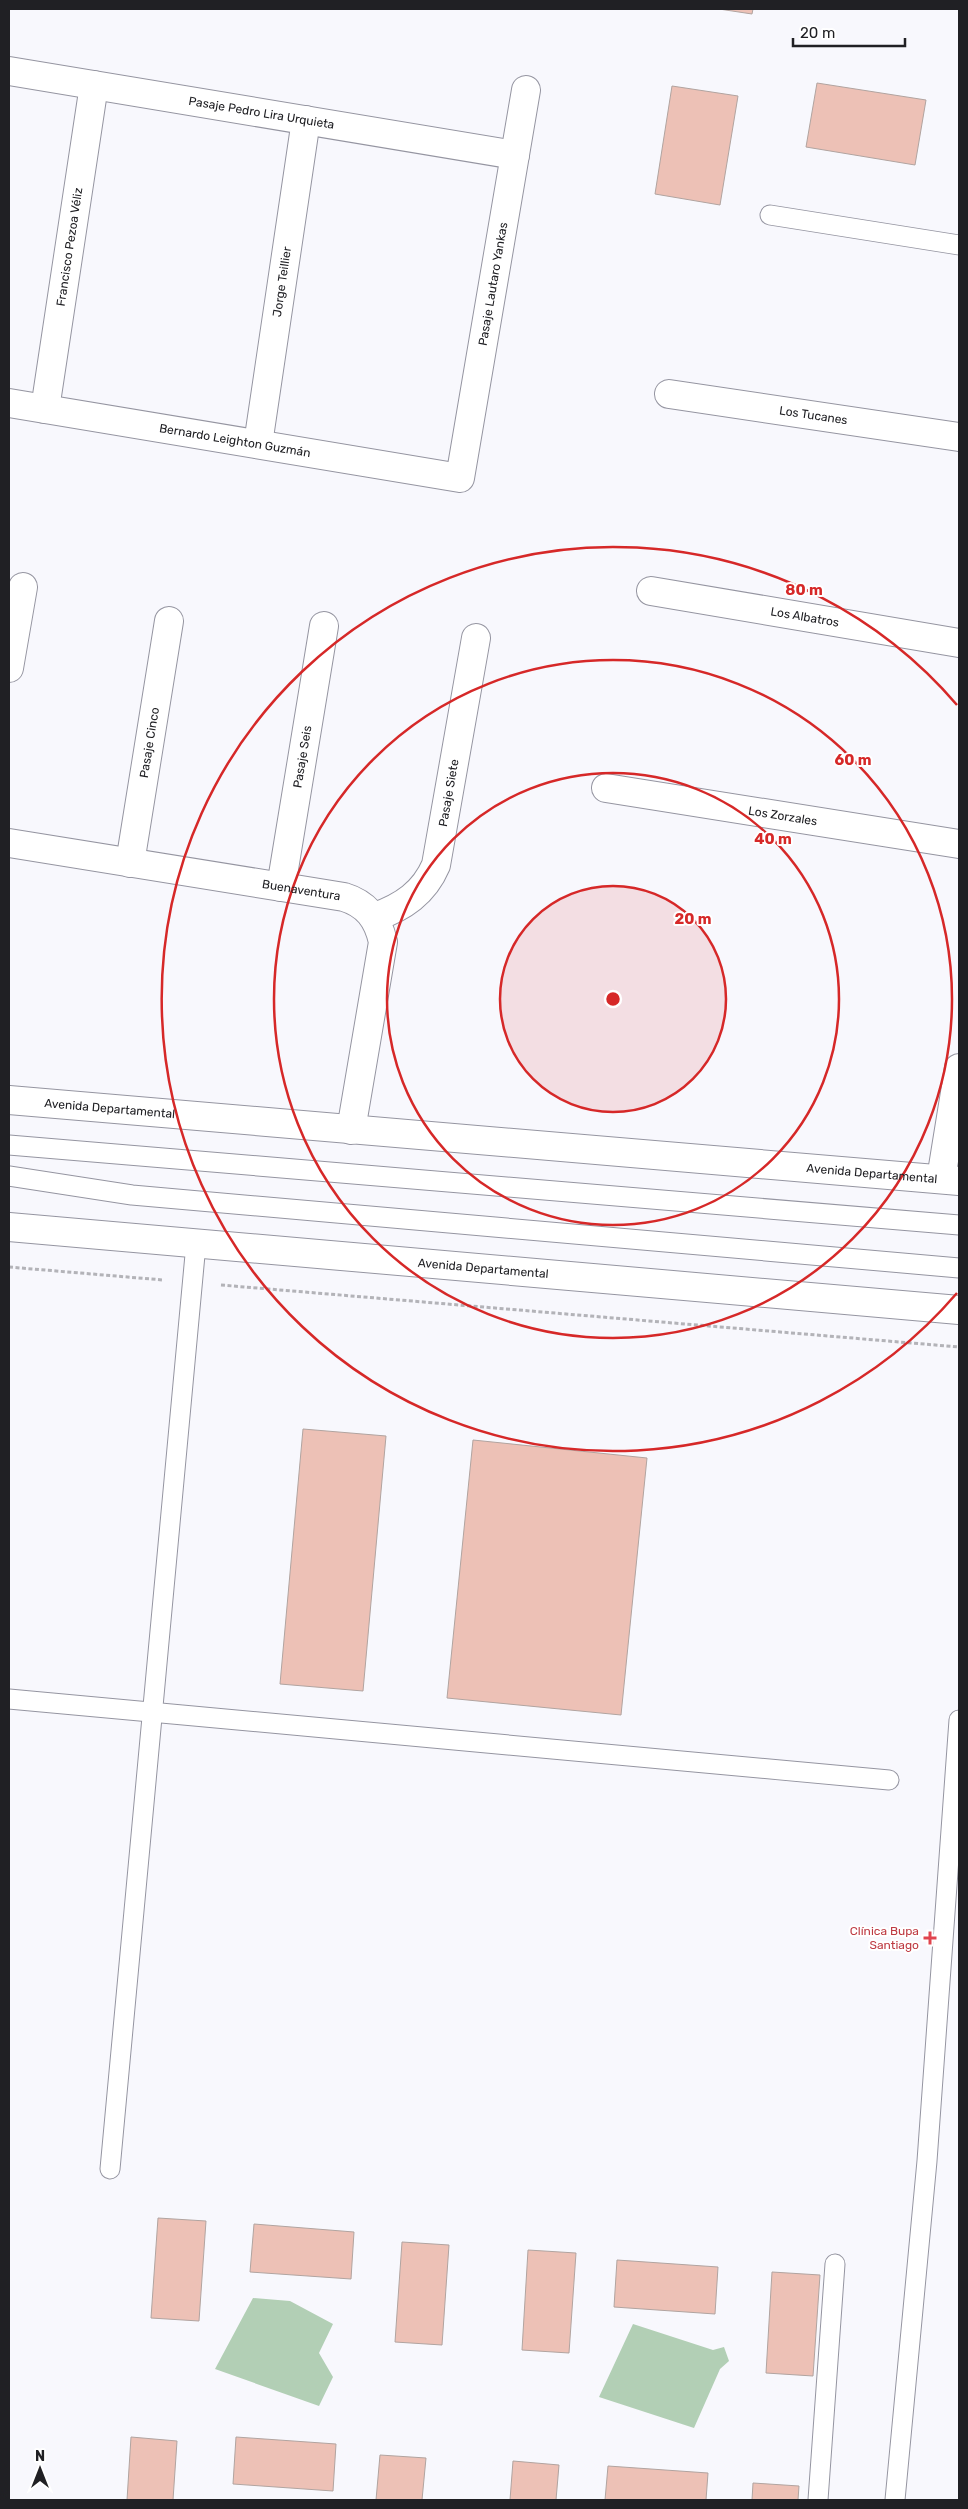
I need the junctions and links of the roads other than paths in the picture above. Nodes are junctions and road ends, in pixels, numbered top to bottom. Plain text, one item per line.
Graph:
1 (9, 71) edge
2 (94, 85) junction
3 (526, 90) dead end
4 (306, 120) junction
5 (515, 155) junction
6 (770, 215) dead end
7 (959, 245) edge
8 (668, 394) dead end
9 (9, 403) edge
10 (45, 409) junction
11 (959, 437) edge
12 (258, 444) junction
13 (460, 478) joint
14 (23, 587) dead end
15 (651, 590) dead end
16 (169, 621) dead end
17 (324, 626) dead end
18 (476, 638) dead end
19 (959, 643) edge
20 (9, 668) edge
21 (606, 788) dead end
22 (9, 843) edge
23 (959, 844) edge
24 (130, 863) junction
25 (281, 887) junction
26 (375, 917) junction
27 (959, 1068) edge
28 (9, 1100) edge
29 (351, 1130) junction
30 (9, 1145) edge
31 (9, 1176) edge
32 (950, 1180) edge
33 (959, 1225) edge
34 (9, 1228) edge
35 (196, 1244) junction
36 (959, 1268) edge
37 (959, 1310) edge
38 (9, 1699) edge
39 (152, 1712) junction
40 (959, 1720) edge
41 (889, 1780) dead end
42 (110, 2169) dead end
43 (835, 2264) dead end
44 (818, 2500) edge
45 (895, 2500) edge

1 - 2 street, Pasaje Pedro Lira Urquieta
2 - 4 street, Pasaje Pedro Lira Urquieta
2 - 10 street, Francisco Pezoa Véliz
3 - 5 street, Pasaje Lautaro Yankas
4 - 5 street, Pasaje Pedro Lira Urquieta
4 - 12 street, Jorge Teillier
5 - 13 street, Pasaje Lautaro Yankas
6 - 7 lane
8 - 11 street, Los Tucanes
9 - 10 street, Bernardo Leighton Guzmán
10 - 12 street, Bernardo Leighton Guzmán
12 - 13 street, Bernardo Leighton Guzmán
14 - 20 street
15 - 19 street, Los Albatros
16 - 24 street, Pasaje Cinco
17 - 25 street, Pasaje Seis
18 - 26 street, Pasaje Siete
21 - 23 street, Los Zorzales
22 - 24 street, Buenaventura
24 - 25 street, Buenaventura
25 - 26 street, Buenaventura
26 - 29 street
27 - 32 street
28 - 29 street, Avenida Departamental
29 - 32 street, Avenida Departamental
30 - 33 lane
31 - 36 lane
34 - 35 street, Avenida Departamental
35 - 37 street, Avenida Departamental
35 - 39 lane
38 - 39 lane
39 - 41 lane
39 - 42 lane
40 - 45 lane
43 - 44 lane

